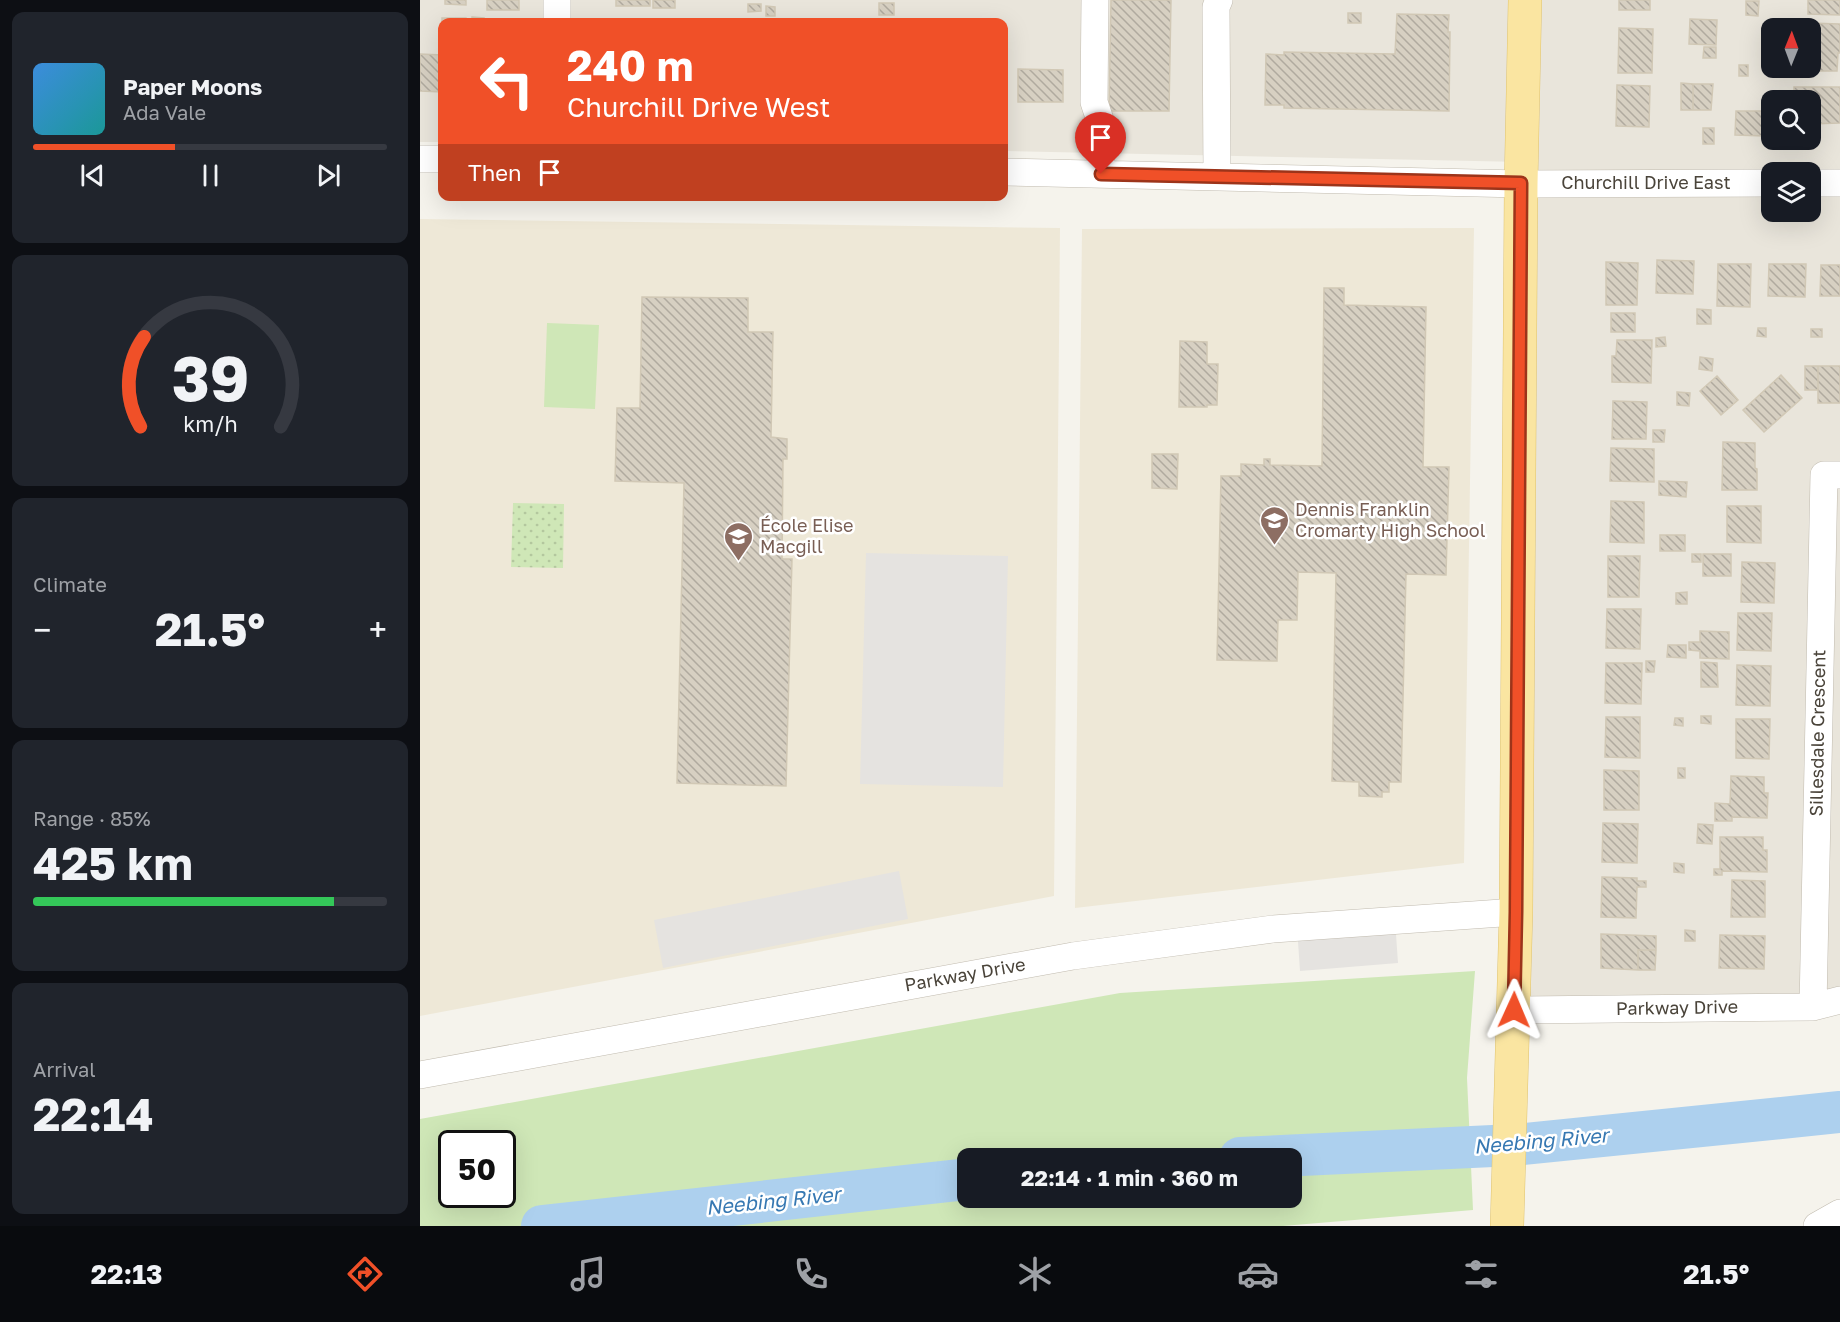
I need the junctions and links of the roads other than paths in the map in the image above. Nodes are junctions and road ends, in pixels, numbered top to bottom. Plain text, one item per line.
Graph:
1 (557, 0) edge
2 (1095, 0) edge
3 (1219, 0) edge
4 (1526, 0) edge
5 (557, 18) edge
6 (420, 159) edge
7 (438, 159) edge
8 (1008, 172) edge
9 (1101, 174) junction
10 (1216, 177) junction
11 (1521, 183) junction
12 (1761, 183) edge
13 (1821, 183) edge
14 (1840, 183) edge
15 (1840, 475) edge
16 (1516, 912) junction
17 (1840, 1000) edge
18 (1812, 1007) junction
19 (1514, 1010) junction
20 (420, 1075) edge
21 (1840, 1213) edge
22 (1507, 1221) edge
23 (1817, 1226) edge

1 - 5 street
2 - 9 street
3 - 10 street
4 - 11 main road
6 - 7 street
8 - 9 street, Churchill Drive East
9 - 10 street, Churchill Drive East
10 - 11 street, Churchill Drive East
11 - 12 street, Churchill Drive East
11 - 16 main road
13 - 14 street
15 - 18 street, Sillesdale Crescent
16 - 19 main road
16 - 20 street, Parkway Drive
17 - 18 street, Parkway Drive
18 - 19 street, Parkway Drive
19 - 22 main road
21 - 23 street

